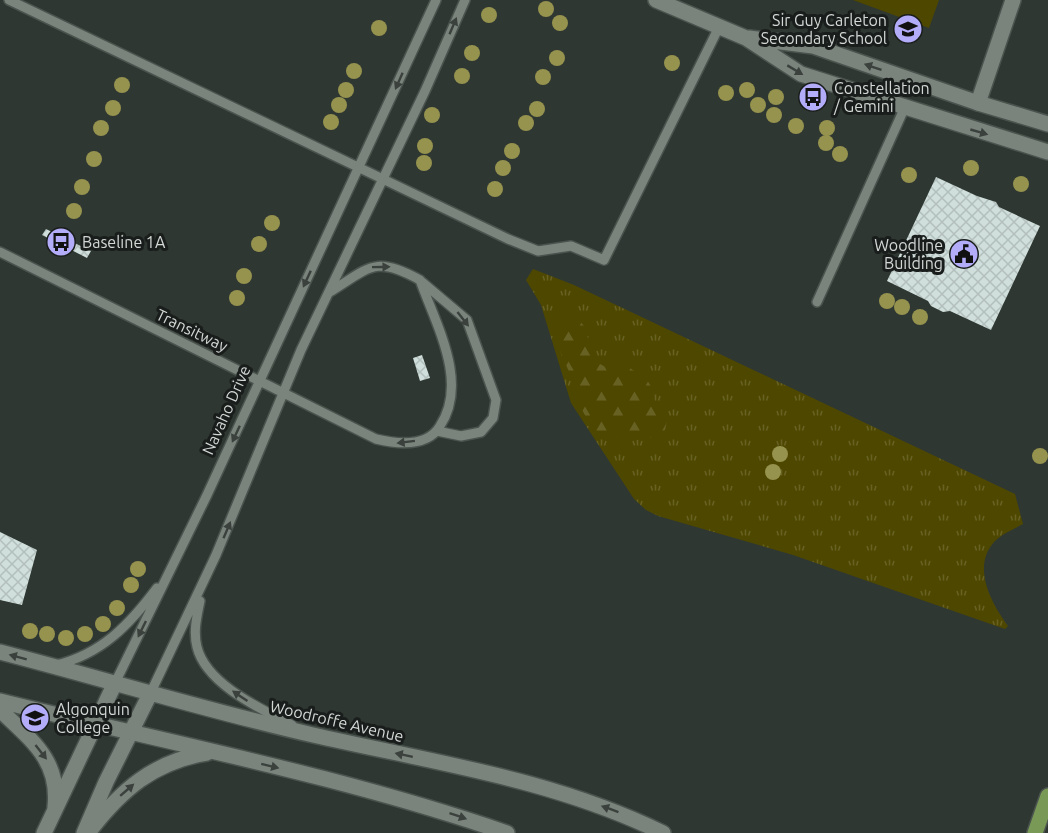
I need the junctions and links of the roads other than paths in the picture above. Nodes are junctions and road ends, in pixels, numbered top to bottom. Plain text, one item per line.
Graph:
1 (9, 0) edge
2 (435, 0) edge
3 (465, 0) edge
4 (656, 0) edge
5 (1013, 0) edge
6 (719, 27) junction
7 (746, 38) junction
8 (978, 103) junction
9 (905, 107) junction
10 (1048, 124) edge
11 (1048, 152) edge
12 (360, 169) junction
13 (382, 181) junction
14 (0, 252) edge
15 (420, 280) junction
16 (330, 292) junction
17 (817, 302) dead end
18 (260, 381) junction
19 (283, 393) junction
20 (437, 431) junction
21 (170, 572) junction
22 (204, 584) junction
23 (0, 652) edge
24 (52, 666) junction
25 (115, 683) junction
26 (151, 692) junction
27 (0, 701) edge
28 (0, 710) edge
29 (94, 723) junction
30 (130, 732) junction
31 (310, 735) junction
32 (213, 752) junction
33 (1048, 796) edge
34 (55, 807) junction
35 (44, 833) edge
36 (86, 833) edge
37 (507, 833) edge
38 (663, 833) edge
39 (1035, 833) edge

1 - 12 lane
2 -> 12 lane, Navaho Drive
13 -> 3 lane
4 - 6 main road
5 - 8 main road
6 - 7 main road
6 - 13 lane
8 -> 7 main road
7 -> 9 main road
8 - 10 main road
9 -> 11 main road
9 - 17 lane
12 - 13 lane
12 -> 18 lane, Navaho Drive
13 - 16 lane
14 - 18 lane, Transitway
16 -> 15 lane, Transitway
15 - 20 lane
15 -> 20 lane, Transitway
16 - 19 lane
18 - 19 lane, Transitway
18 -> 21 lane, Navaho Drive
20 -> 19 lane, Transitway
22 -> 19 lane
21 - 24 lane
21 -> 25 lane, Navaho Drive
22 - 26 lane
31 -> 22 lane
24 -> 23 main road, Woodroffe Avenue
24 - 25 main road, Woodroffe Avenue
25 - 26 main road, Woodroffe Avenue
25 - 29 main road, Navaho Drive
26 - 30 main road
26 - 31 main road, Woodroffe Avenue
27 - 29 main road
28 -> 34 main road
29 - 30 main road
29 - 34 main road, Navaho Drive
30 - 32 main road
30 - 36 main road
38 -> 31 main road, Woodroffe Avenue
36 -> 32 main road
32 -> 37 main road
33 - 39 main road
34 - 35 main road, Navaho Drive

